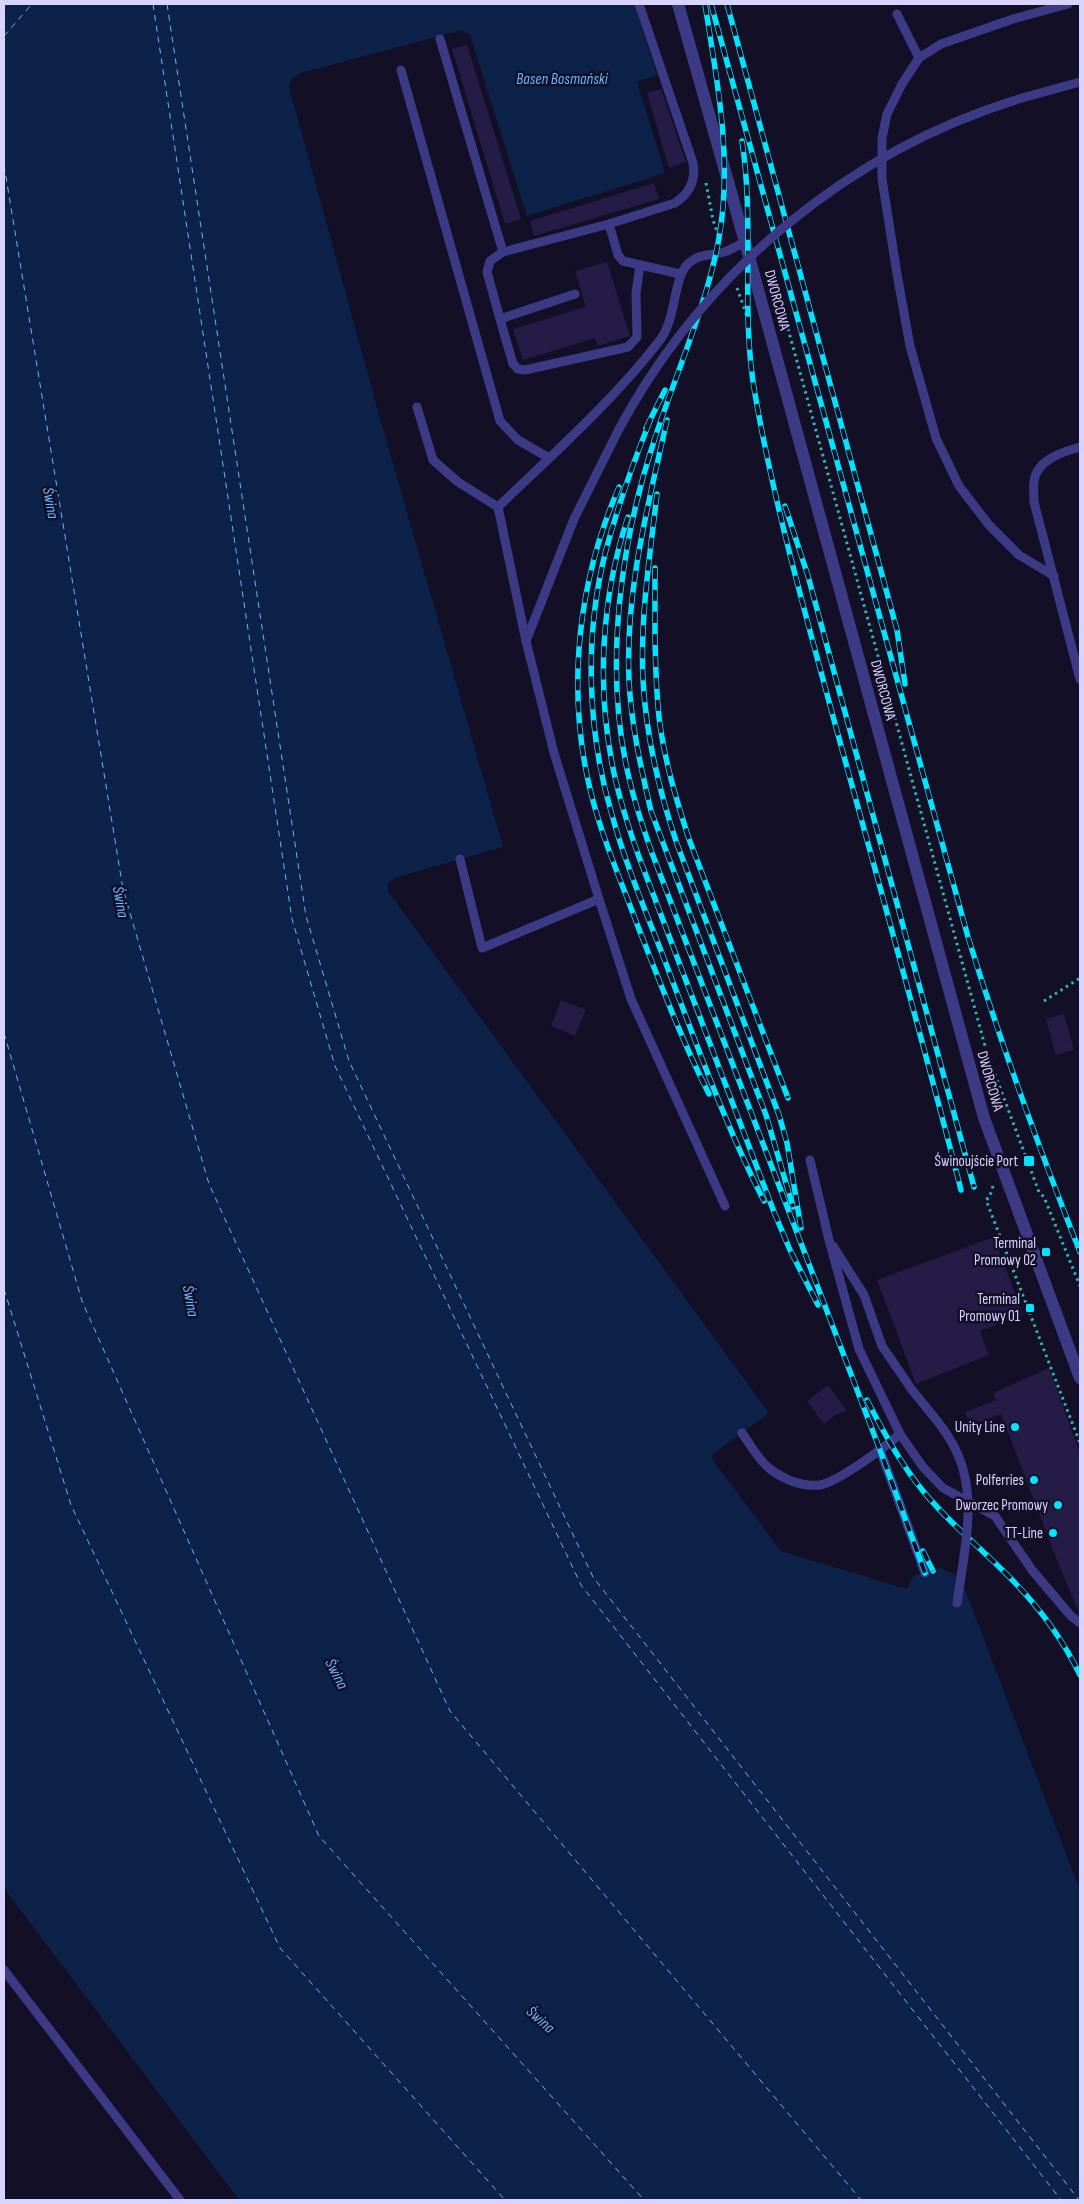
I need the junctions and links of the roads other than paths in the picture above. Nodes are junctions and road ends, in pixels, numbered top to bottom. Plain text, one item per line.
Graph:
1 (640, 4) edge
2 (678, 4) edge
3 (1068, 4) edge
4 (897, 14) dead end
5 (440, 39) dead end
6 (919, 58) junction
7 (401, 70) dead end
8 (1080, 82) edge
9 (609, 224) junction
10 (745, 242) junction
11 (502, 252) junction
12 (640, 265) junction
13 (680, 274) junction
14 (575, 294) dead end
15 (500, 319) junction
16 (417, 407) dead end
17 (1080, 447) edge
18 (549, 458) junction
19 (498, 507) junction
20 (1054, 576) junction
21 (526, 641) junction
22 (1080, 679) edge
23 (460, 859) dead end
24 (599, 899) junction
25 (810, 1160) dead end
26 (725, 1206) dead end
27 (829, 1240) junction
28 (1080, 1378) edge
29 (742, 1433) dead end
30 (900, 1434) junction
31 (880, 1450) junction
32 (925, 1573) dead end
33 (957, 1603) dead end
34 (1080, 1623) edge
35 (4, 1970) edge
36 (180, 2200) edge

1 - 9 lane
2 - 10 street, DWORCOWA
3 - 6 lane
4 - 6 lane
5 - 11 lane
6 - 20 lane
7 - 18 lane
8 - 21 lane, bridge
9 - 11 lane
9 - 12 lane
10 - 13 lane
10 - 28 street, DWORCOWA
11 - 15 lane
12 - 13 lane
12 - 15 lane
13 - 18 lane
14 - 15 lane
16 - 19 lane
17 - 20 lane
18 - 19 lane
19 - 21 lane
20 - 22 lane
21 - 24 lane
23 - 24 lane
24 - 26 lane
25 - 27 lane
27 - 30 lane
27 - 33 lane, bridge
29 - 31 lane
30 - 31 lane
30 - 34 lane
31 - 32 lane
35 - 36 lane

